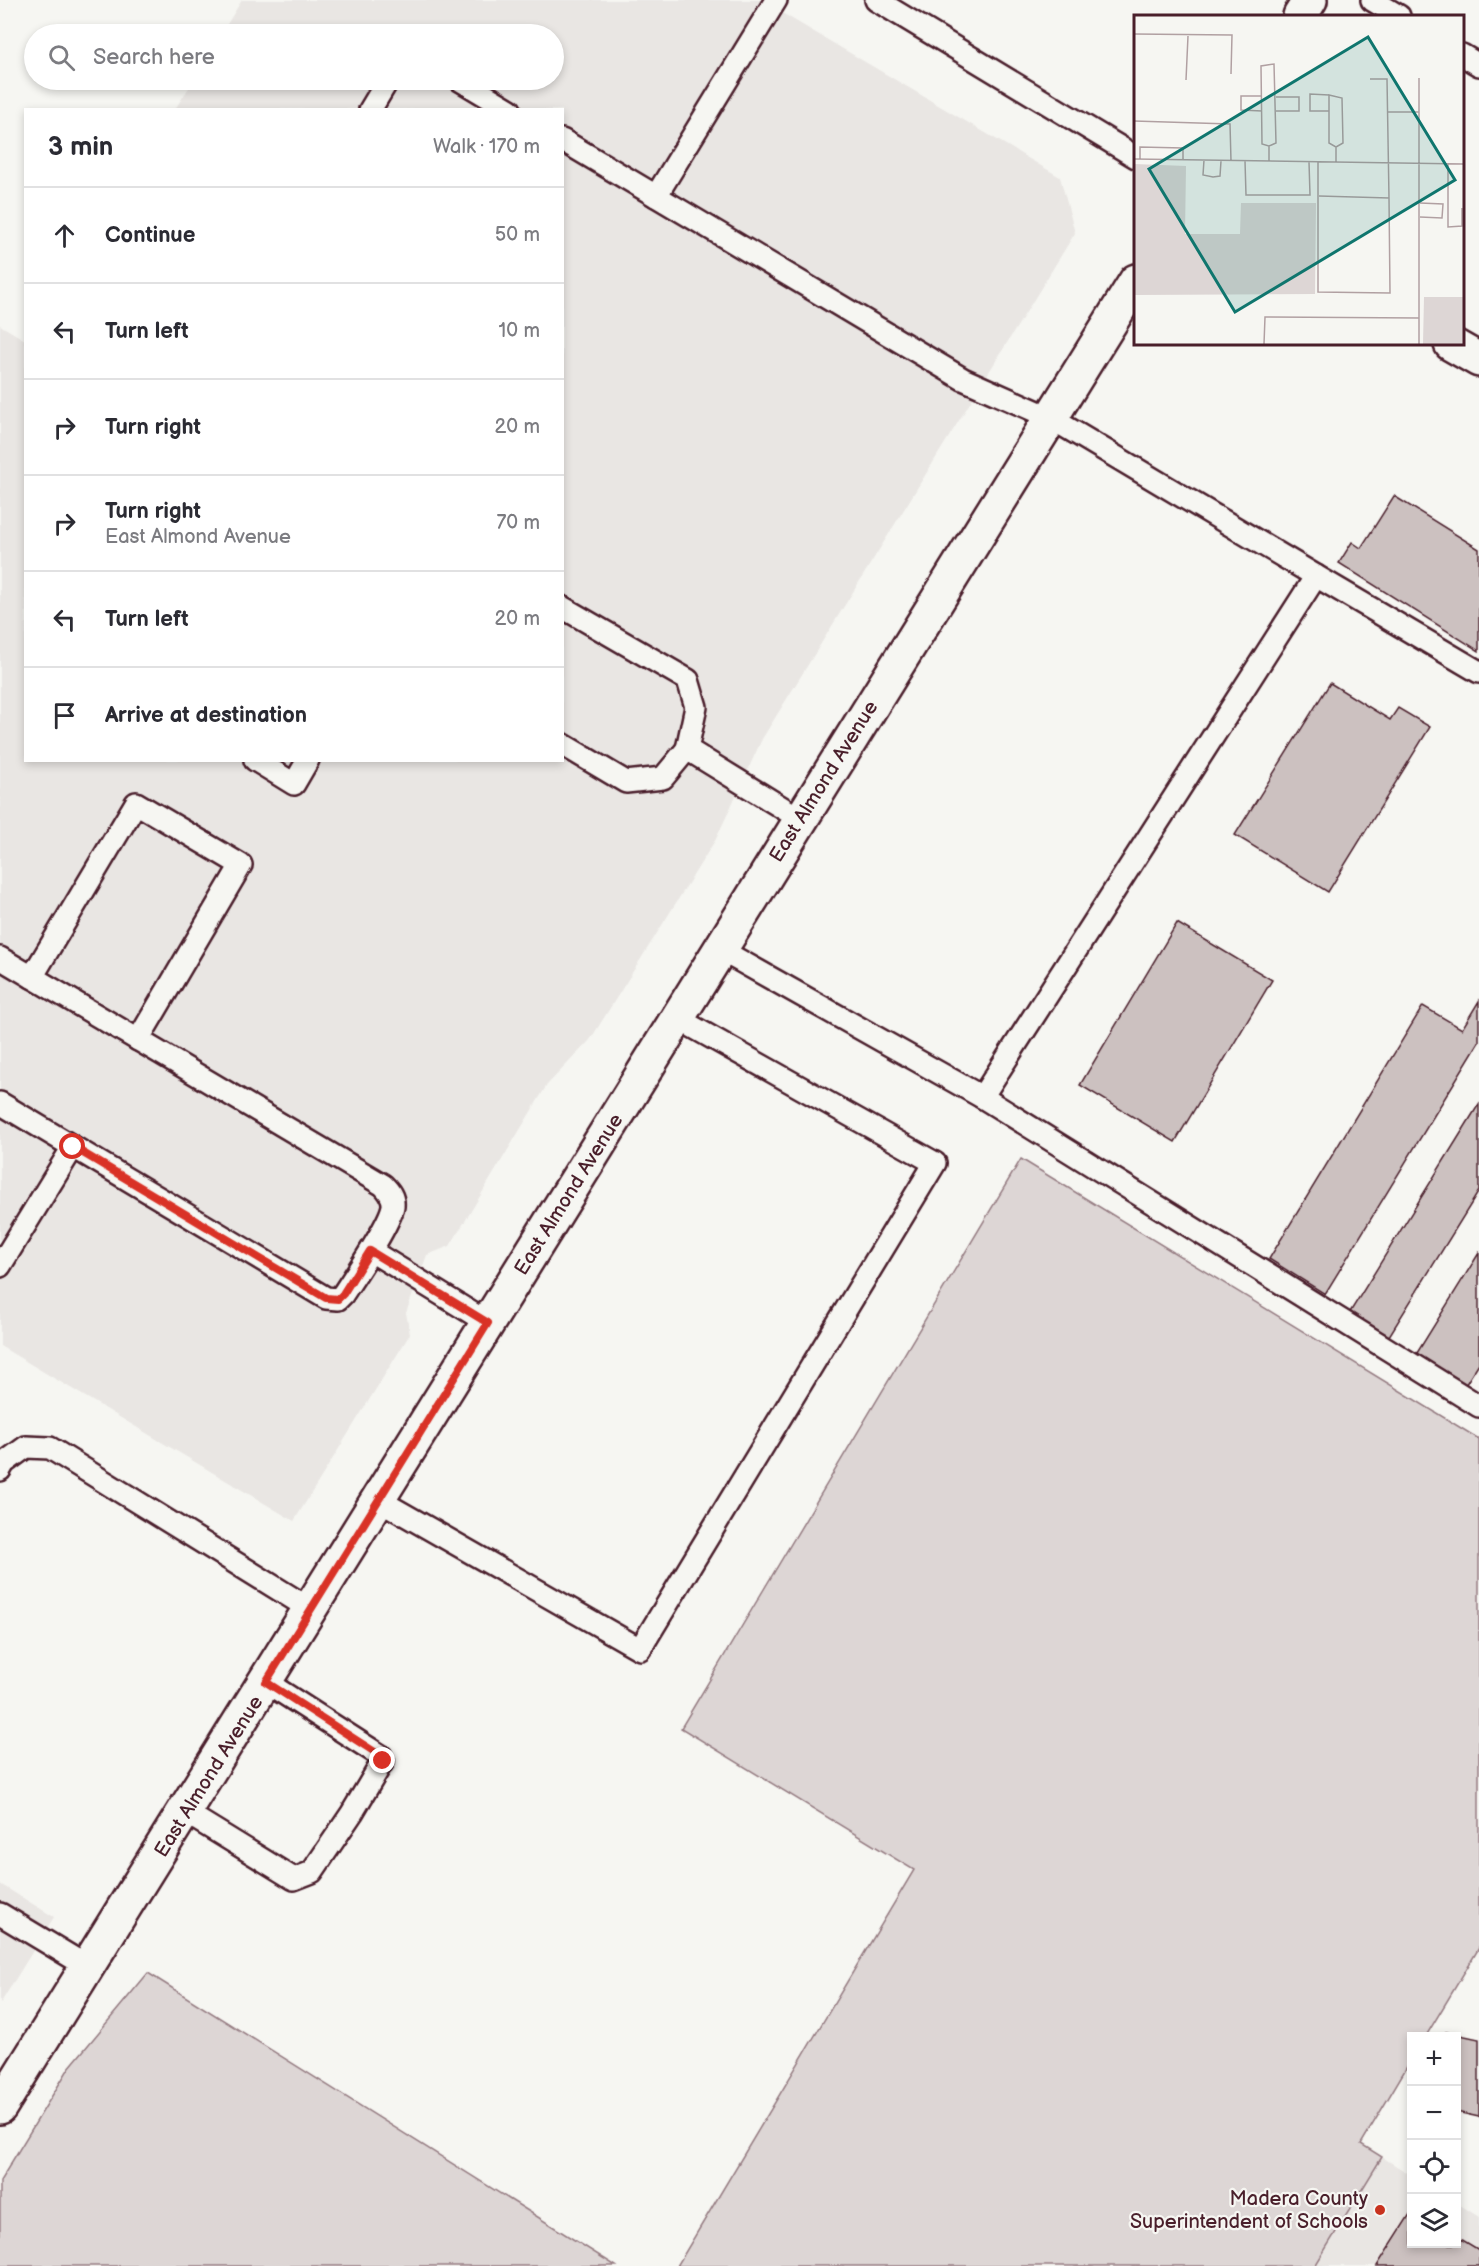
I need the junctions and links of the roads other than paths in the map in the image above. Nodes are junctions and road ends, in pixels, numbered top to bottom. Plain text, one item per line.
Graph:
1 (776, 0) edge
2 (876, 0) edge
3 (1310, 0) edge
4 (1372, 0) edge
5 (1301, 15) edge
6 (1397, 15) edge
7 (1464, 56) edge
8 (1479, 65) edge
9 (382, 90) edge
10 (477, 90) edge
11 (371, 108) edge
12 (507, 108) edge
13 (564, 141) edge
14 (1134, 156) edge
15 (656, 196) junction
16 (1134, 284) edge
17 (1454, 345) edge
18 (1479, 360) edge
19 (1049, 417) junction
20 (1316, 576) junction
21 (564, 608) edge
22 (1479, 672) edge
23 (564, 745) edge
24 (687, 749) junction
25 (258, 762) edge
26 (307, 762) edge
27 (799, 818) junction
28 (719, 948) junction
29 (0, 957) edge
30 (32, 977) junction
31 (677, 1018) junction
32 (138, 1040) junction
33 (982, 1097) junction
34 (0, 1103) edge
35 (73, 1147) junction
36 (370, 1251) junction
37 (0, 1266) edge
38 (488, 1323) junction
39 (1479, 1406) edge
40 (0, 1470) edge
41 (379, 1500) junction
42 (310, 1609) junction
43 (266, 1682) junction
44 (185, 1812) junction
45 (0, 1914) edge
46 (88, 1967) junction
47 (0, 2107) edge

1 - 15 lane
2 - 14 lane
3 - 5 main road
4 - 6 lane
7 - 8 lane
9 - 11 lane
10 - 12 lane
13 - 15 lane
15 - 19 lane
16 - 19 main road, East Almond Avenue
17 - 18 main road
19 - 20 lane
19 - 27 main road, East Almond Avenue
20 - 22 lane
20 - 33 lane
21 - 24 lane
23 - 24 lane
24 - 27 lane
25 - 26 lane
27 - 28 main road, East Almond Avenue
28 - 31 main road, East Almond Avenue
28 - 33 lane
29 - 30 lane
30 - 32 lane
30 - 32 lane
31 - 38 main road, East Almond Avenue
31 - 41 lane
32 - 36 lane
33 - 39 lane
34 - 35 lane
35 - 36 lane
35 - 37 lane
36 - 38 lane
38 - 41 main road, East Almond Avenue
40 - 42 lane
41 - 42 main road, East Almond Avenue
42 - 43 main road, East Almond Avenue
43 - 44 main road, East Almond Avenue
43 - 44 lane
44 - 46 main road, East Almond Avenue
45 - 46 lane
46 - 47 main road, East Almond Avenue

